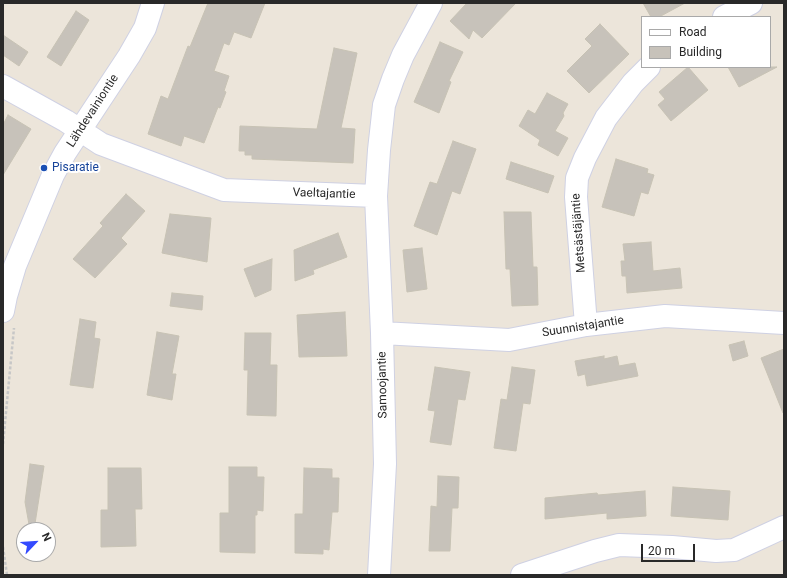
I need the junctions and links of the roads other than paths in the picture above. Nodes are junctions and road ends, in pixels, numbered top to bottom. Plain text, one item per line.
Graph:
1 (153, 3) edge
2 (431, 3) edge
3 (751, 3) edge
4 (726, 16) edge
5 (649, 68) edge
6 (3, 86) edge
7 (80, 131) junction
8 (376, 196) junction
9 (9, 320) edge
10 (784, 323) edge
11 (586, 325) junction
12 (382, 333) junction
13 (784, 527) edge
14 (379, 575) edge
15 (522, 575) edge

1 - 7 street, Lähdevainiontie
2 - 8 street
3 - 4 street
5 - 11 street, Metsästäjäntie
6 - 7 street
7 - 8 street, Vaeltajantie
7 - 9 street, Lähdevainiontie
8 - 12 street, Samoojantie
10 - 11 street, Suunnistajantie
11 - 12 street, Suunnistajantie
12 - 14 street, Samoojantie
13 - 15 street

